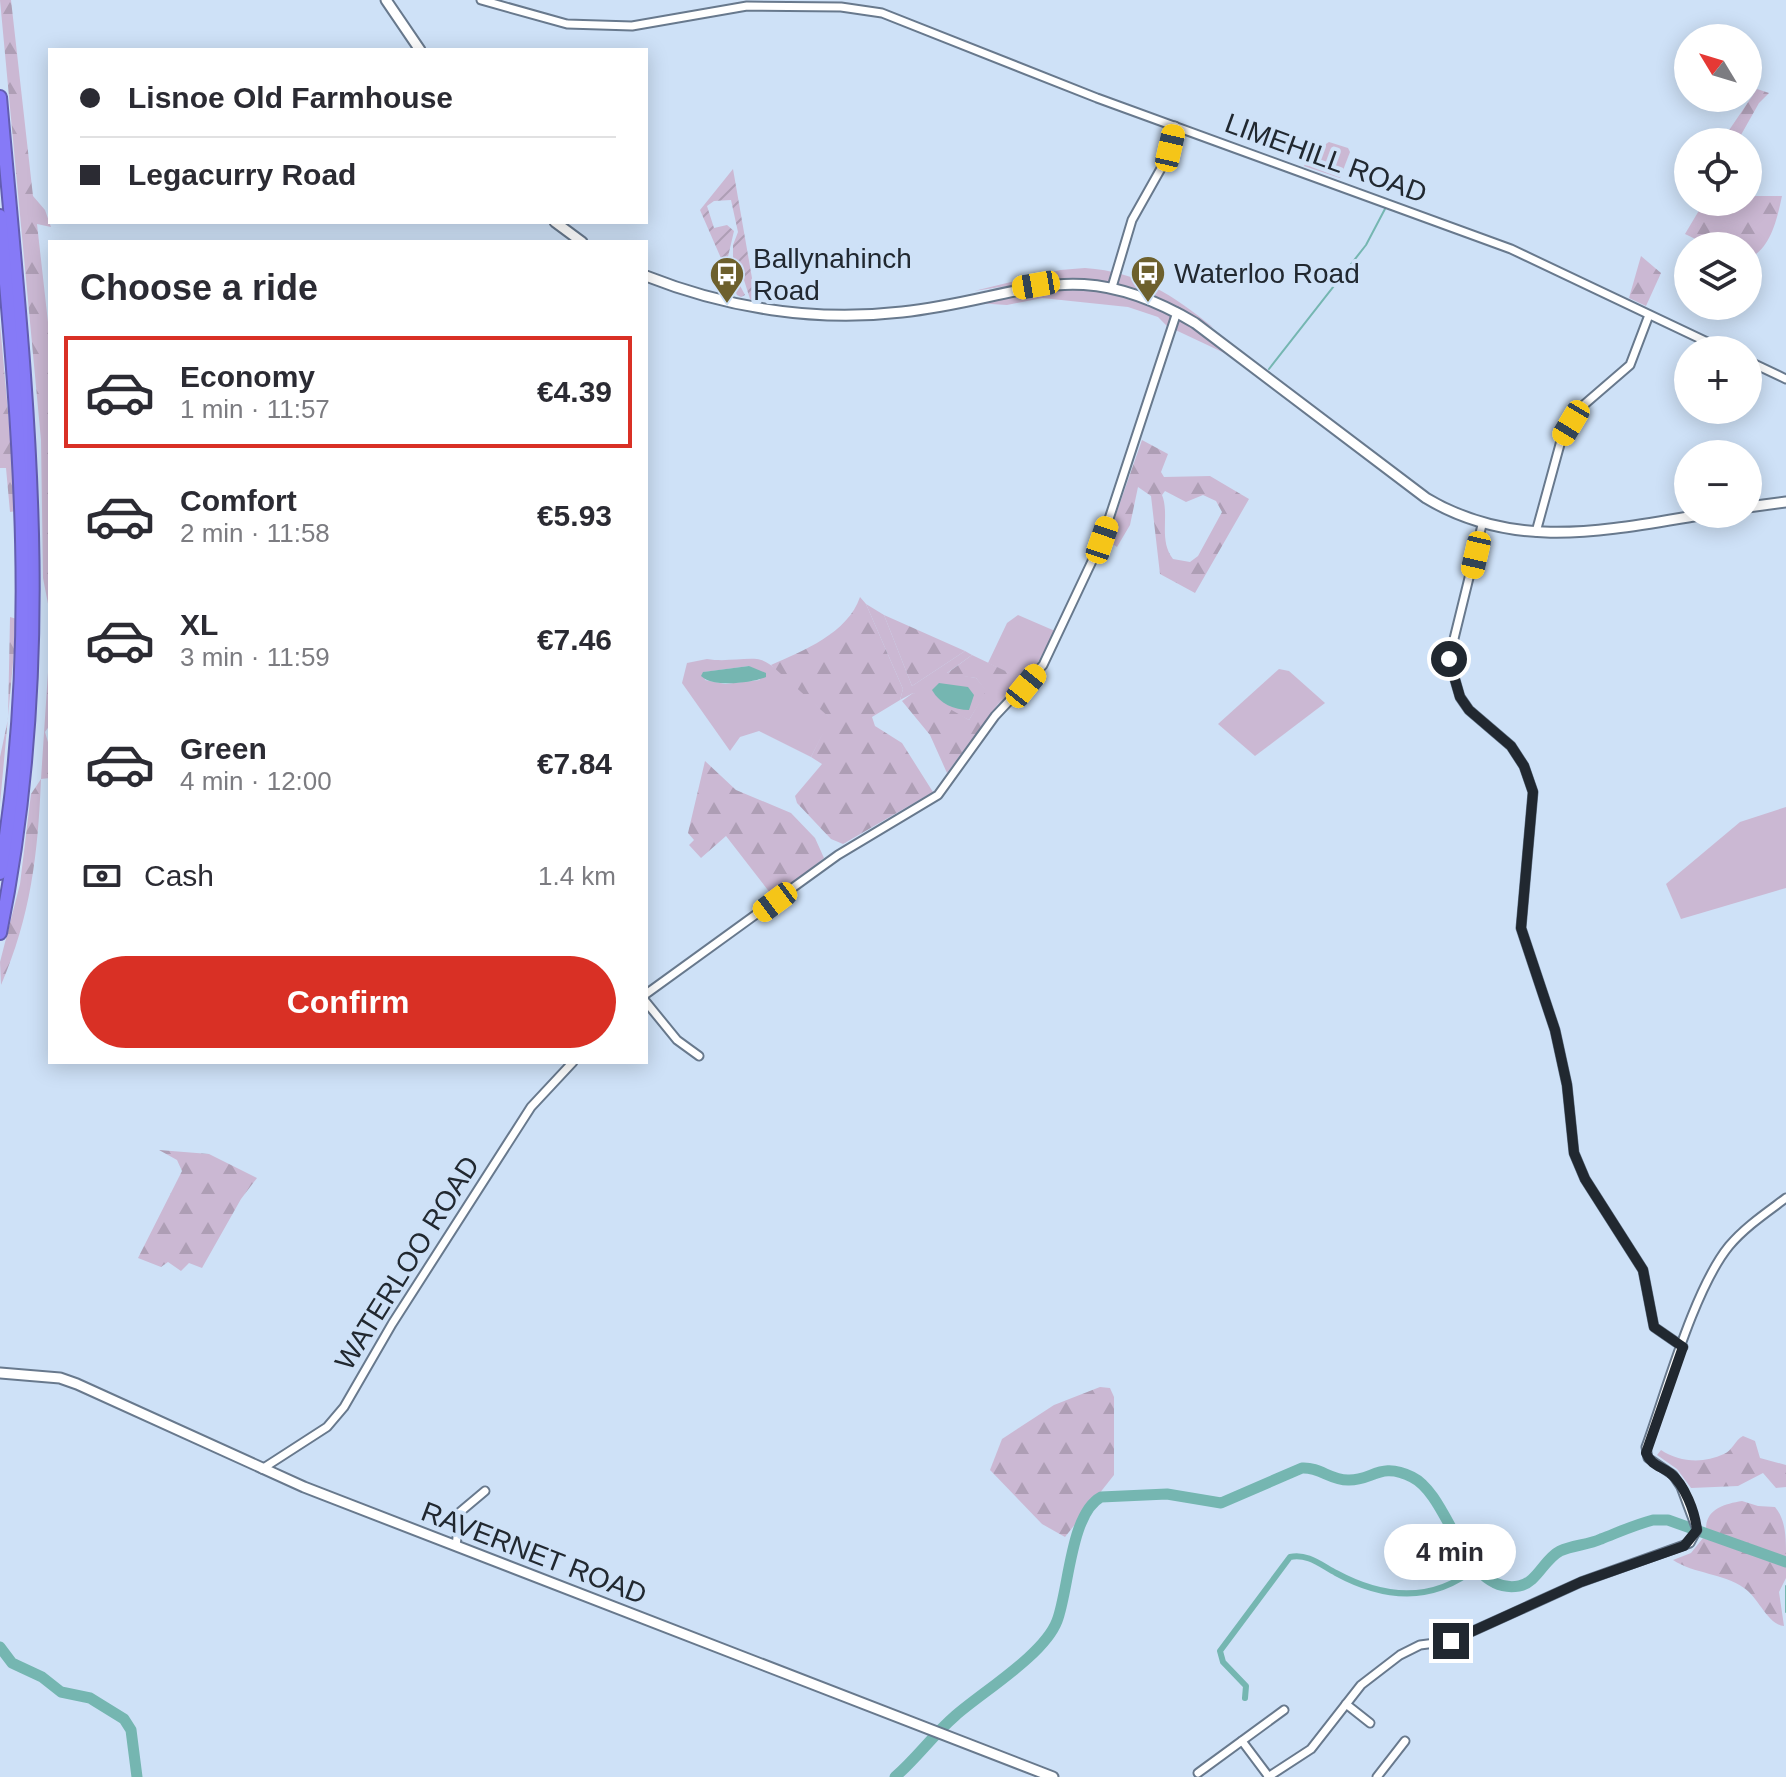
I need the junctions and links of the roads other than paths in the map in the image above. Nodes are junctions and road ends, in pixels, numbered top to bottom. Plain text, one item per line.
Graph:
1 (386, 0) edge
2 (481, 0) edge
3 (419, 48) edge
4 (0, 97) edge
5 (1175, 126) junction
6 (0, 216) edge
7 (558, 224) edge
8 (579, 240) edge
9 (648, 277) edge
10 (1112, 287) junction
11 (1177, 312) junction
12 (1649, 315) junction
13 (1694, 336) edge
14 (1762, 368) edge
15 (1786, 379) edge
16 (1786, 502) edge
17 (1762, 505) edge
18 (1674, 517) edge
19 (1482, 525) junction
20 (1536, 532) junction
21 (0, 873) edge
22 (0, 933) edge
23 (648, 992) edge
24 (648, 1004) edge
25 (699, 1056) dead end
26 (571, 1064) edge
27 (1786, 1198) edge
28 (1683, 1347) junction
29 (0, 1373) edge
30 (262, 1469) junction
31 (485, 1491) dead end
32 (456, 1546) junction
33 (1346, 1704) junction
34 (1284, 1710) dead end
35 (1370, 1723) dead end
36 (1242, 1741) junction
37 (1405, 1741) dead end
38 (1198, 1773) dead end
39 (1053, 1777) edge
40 (1269, 1777) edge
41 (1377, 1777) edge

1 - 3 street
2 - 5 street, LIMEHILL ROAD
4 - 22 highway
5 - 10 street
5 - 12 street, LIMEHILL ROAD
6 - 21 highway
7 - 8 street
9 - 10 street
10 - 11 street
11 - 19 street
11 - 23 street
12 - 13 street, LIMEHILL ROAD
12 - 20 street
14 - 15 street
16 - 17 street
18 - 20 street
19 - 20 street
19 - 28 street
24 - 25 street
26 - 30 street, WATERLOO ROAD
27 - 28 street
28 - 33 street
29 - 30 street, RAVERNET ROAD
30 - 32 street, RAVERNET ROAD
31 - 32 street
32 - 39 street, RAVERNET ROAD
33 - 35 street
33 - 40 street
34 - 36 street
36 - 38 street
36 - 40 street
37 - 41 street

